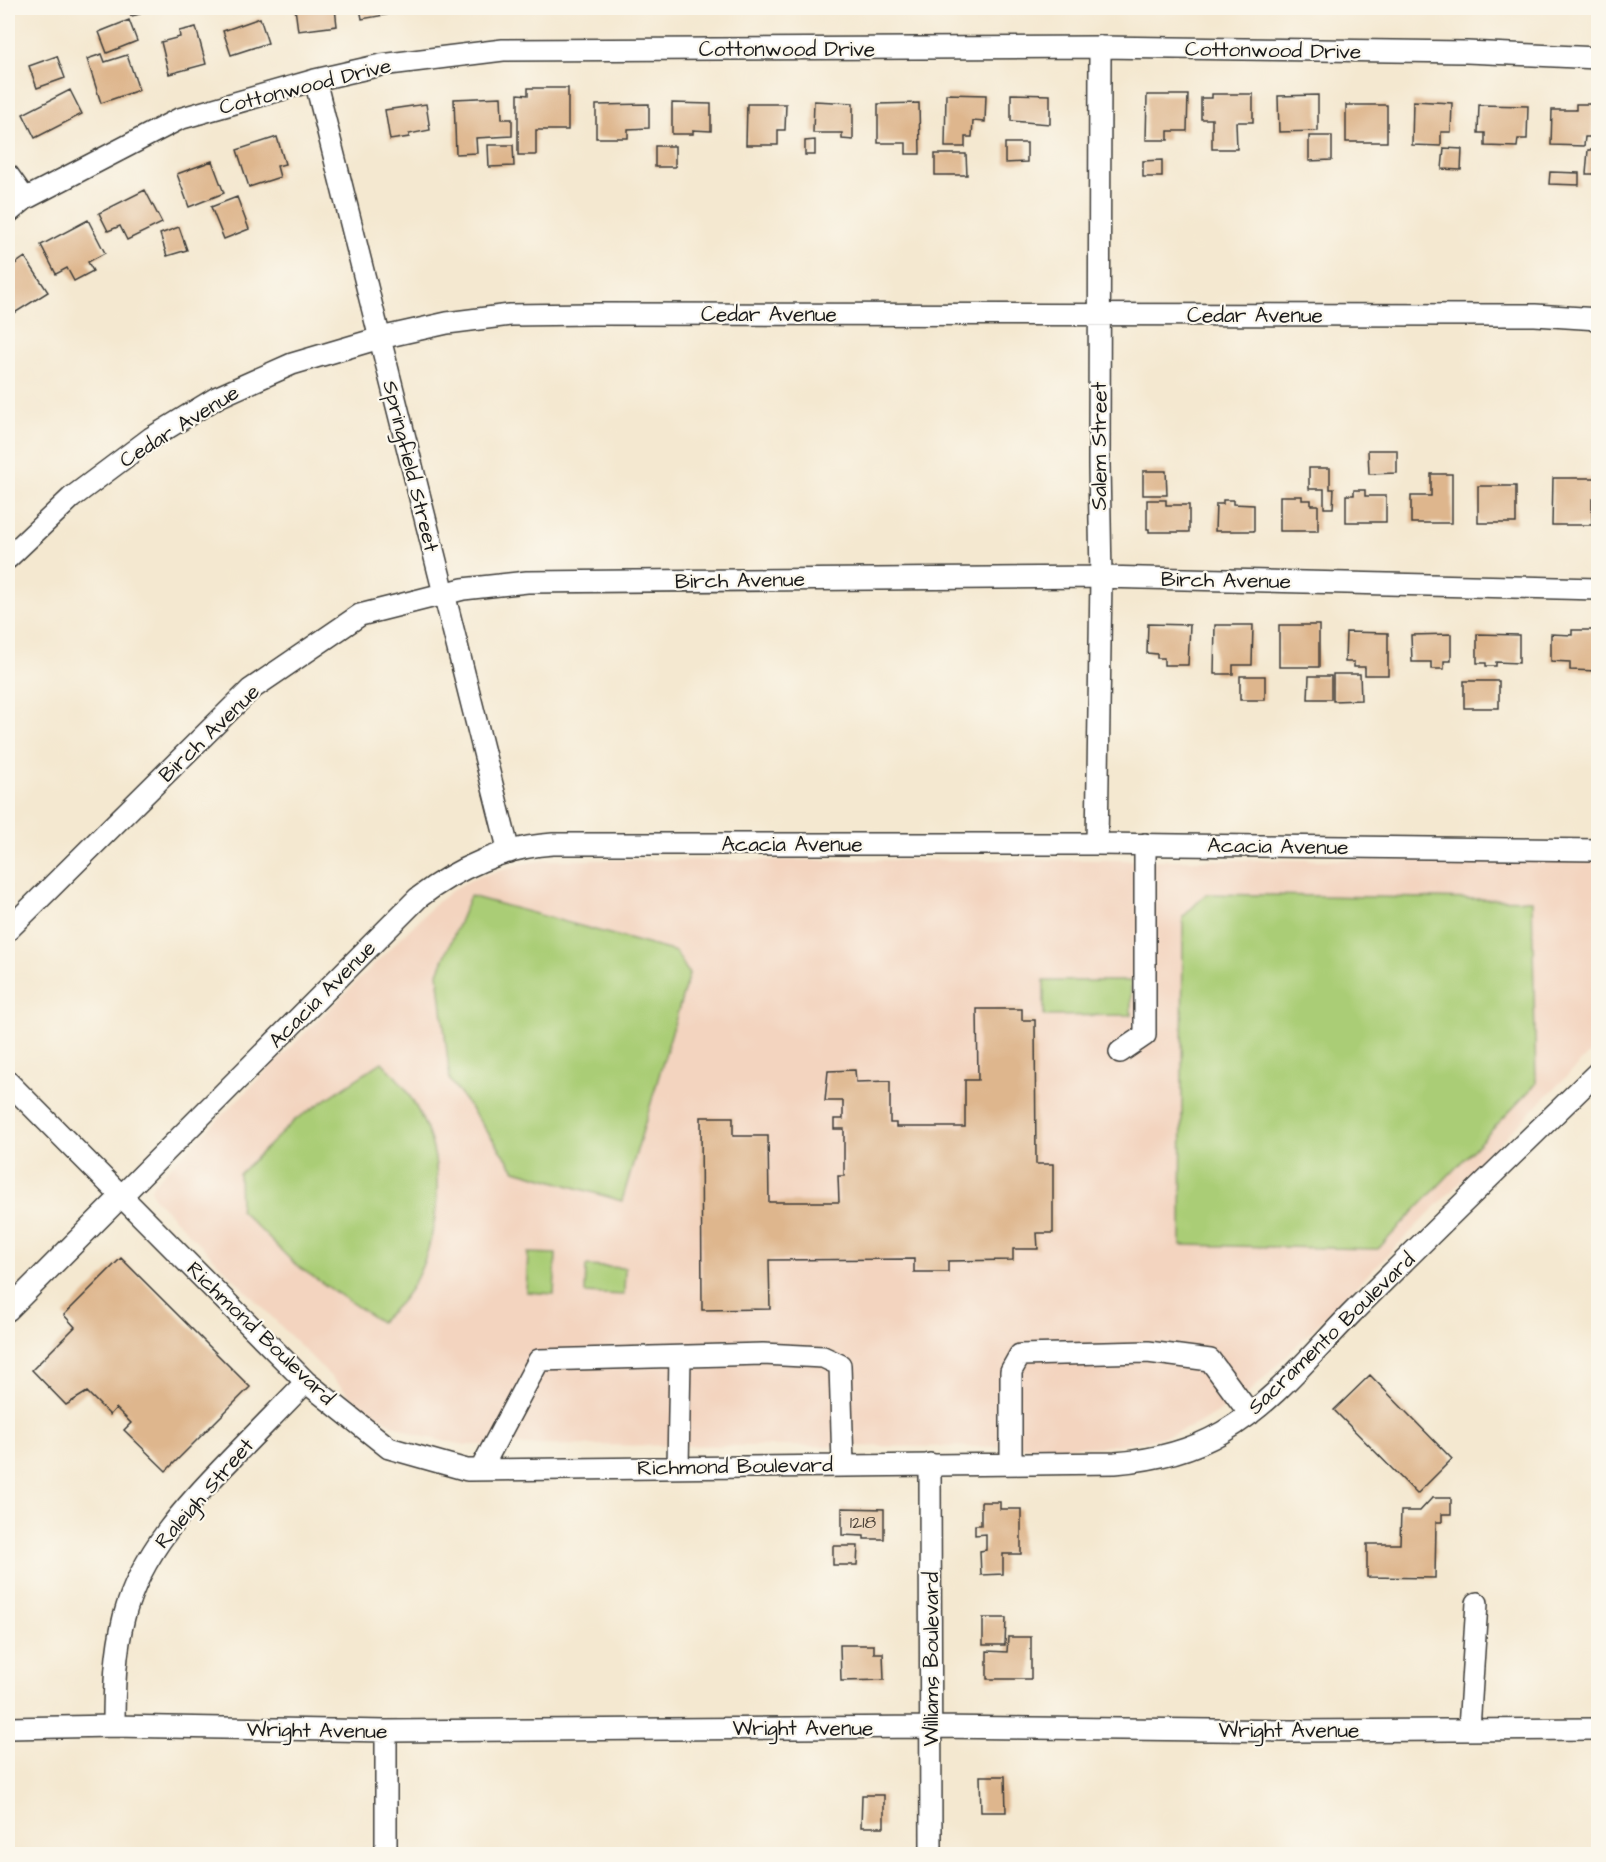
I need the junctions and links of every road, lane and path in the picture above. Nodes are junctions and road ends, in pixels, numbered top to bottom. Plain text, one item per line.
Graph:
1 (1100, 47) junction
2 (1599, 58) edge
3 (315, 80) junction
4 (8, 175) edge
5 (25, 199) junction
6 (8, 213) edge
7 (1098, 315) junction
8 (1599, 319) edge
9 (380, 338) junction
10 (8, 558) edge
11 (1101, 577) junction
12 (1599, 590) edge
13 (442, 595) junction
14 (1097, 844) junction
15 (1145, 844) junction
16 (1599, 850) edge
17 (509, 852) junction
18 (8, 930) edge
19 (1120, 1052) dead end
20 (1599, 1072) edge
21 (8, 1082) edge
22 (120, 1194) junction
23 (8, 1310) edge
24 (680, 1357) junction
25 (306, 1382) junction
26 (1250, 1414) junction
27 (930, 1464) junction
28 (1011, 1464) junction
29 (843, 1465) junction
30 (678, 1467) junction
31 (481, 1469) junction
32 (1477, 1603) dead end
33 (114, 1726) junction
34 (932, 1727) junction
35 (8, 1728) edge
36 (1469, 1729) junction
37 (1599, 1729) edge
38 (386, 1731) junction
39 (386, 1854) edge
40 (931, 1854) edge

1 - 2 street, Cottonwood Drive
1 - 3 street, Cottonwood Drive
1 - 7 street, Salem Street
3 - 5 street, Cottonwood Drive
3 - 9 street, Springfield Street
4 - 5 street
5 - 6 street, Cottonwood Drive
7 - 8 street, Cedar Avenue
7 - 9 street, Cedar Avenue
7 - 11 street, Salem Street
9 - 10 street, Cedar Avenue
9 - 13 street, Springfield Street
11 - 12 street, Birch Avenue
11 - 13 street, Birch Avenue
11 - 14 street, Salem Street
13 - 17 street, Springfield Street
13 - 18 street, Birch Avenue
14 - 15 street, Acacia Avenue
14 - 17 street, Acacia Avenue
15 - 16 street, Acacia Avenue
15 - 19 street
17 - 22 street, Acacia Avenue
20 - 26 street, Sacramento Boulevard
21 - 22 street, Richmond Boulevard
22 - 23 street, Acacia Avenue
22 - 25 street, Richmond Boulevard
24 - 29 street
24 - 30 street
24 - 31 street
25 - 31 street, Richmond Boulevard
25 - 33 street, Raleigh Street
26 - 28 street, Sacramento Boulevard
26 - 28 street
27 - 28 street, Sacramento Boulevard
27 - 29 street, Richmond Boulevard
27 - 34 street, Williams Boulevard
29 - 30 street, Richmond Boulevard
30 - 31 street, Richmond Boulevard
32 - 36 street
33 - 35 street, Wright Avenue
33 - 38 street, Wright Avenue
34 - 36 street, Wright Avenue
34 - 38 street, Wright Avenue
34 - 40 street, Williams Boulevard
36 - 37 street, Wright Avenue
38 - 39 street

